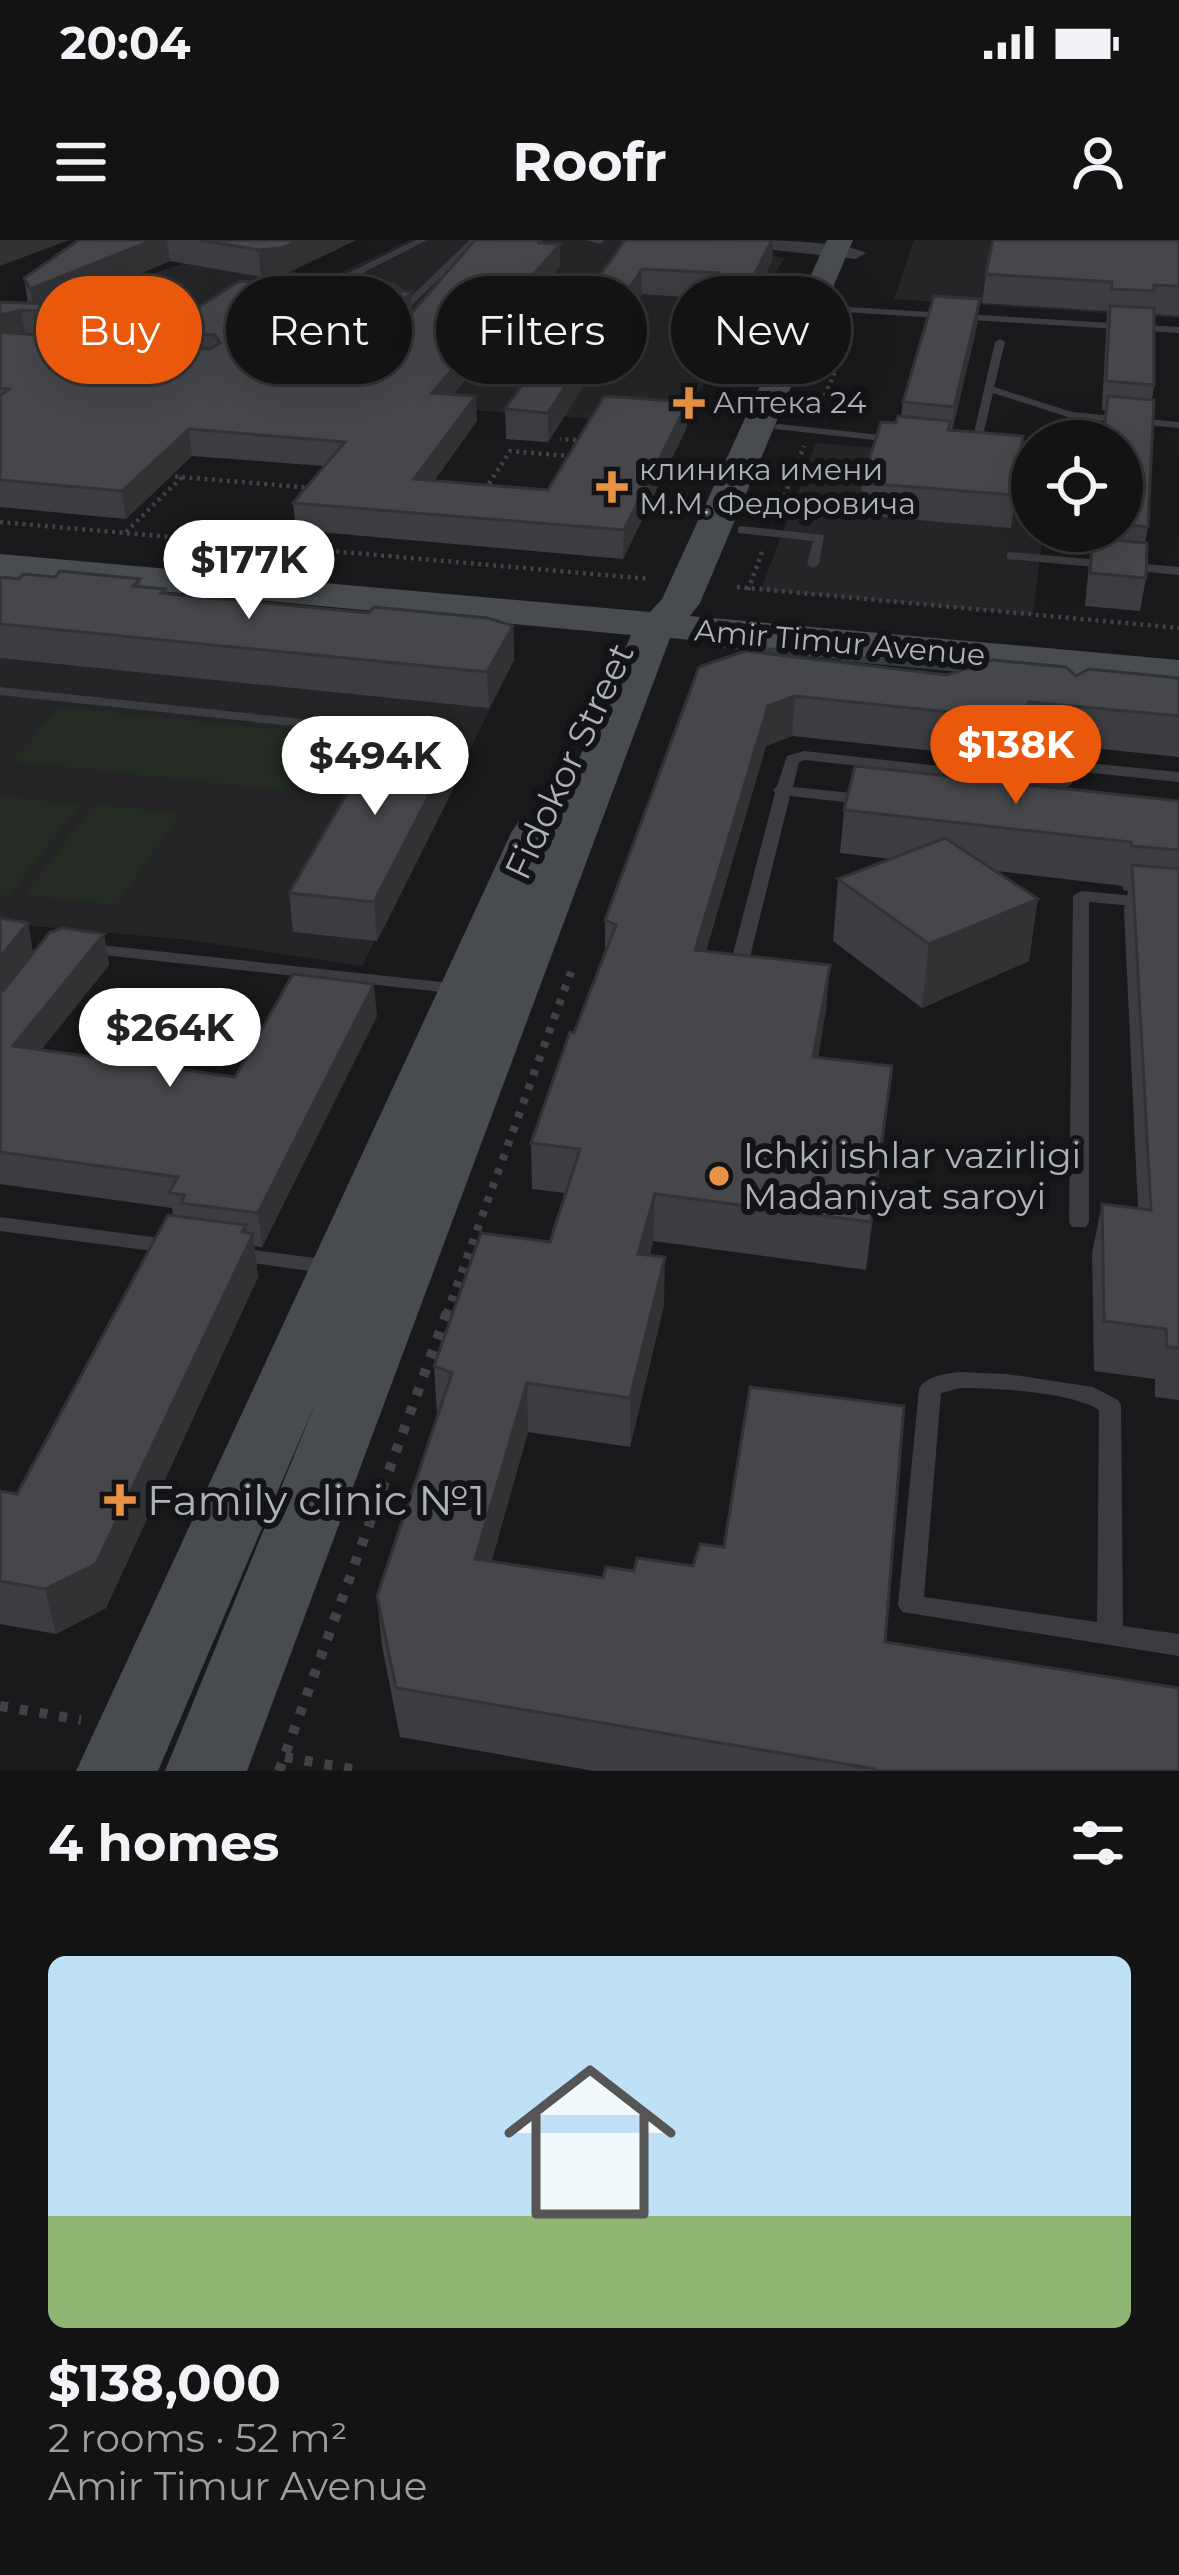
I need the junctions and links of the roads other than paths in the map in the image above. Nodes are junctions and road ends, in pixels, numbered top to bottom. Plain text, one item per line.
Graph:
1 (423, 240) edge
2 (475, 240) edge
3 (590, 240) edge
4 (737, 240) edge
5 (600, 241) edge
6 (848, 246) edge
7 (350, 276) edge
8 (835, 276) edge
9 (412, 300) edge
10 (412, 308) edge
11 (851, 310) edge
12 (426, 311) edge
13 (1179, 330) edge
14 (1000, 342) dead end
15 (780, 384) edge
16 (794, 384) edge
17 (988, 388) junction
18 (1179, 425) edge
19 (779, 428) junction
20 (904, 440) edge
21 (950, 445) edge
22 (974, 448) junction
23 (1011, 451) edge
24 (742, 530) junction
25 (0, 541) edge
26 (1011, 556) dead end
27 (813, 564) dead end
28 (0, 565) edge
29 (1179, 571) edge
30 (664, 598) junction
31 (1179, 647) edge
32 (1179, 673) edge
33 (0, 692) edge
34 (426, 736) edge
35 (1068, 746) edge
36 (1066, 766) junction
37 (1179, 777) edge
38 (781, 790) junction
39 (898, 803) edge
40 (1179, 905) edge
41 (61, 951) edge
42 (739, 965) edge
43 (465, 989) junction
44 (1079, 1222) dead end
45 (0, 1224) edge
46 (341, 1268) junction
47 (1110, 1636) junction
48 (1179, 1645) edge
49 (117, 1771) edge
50 (206, 1771) edge

1 - 7 lane
2 - 9 lane
3 - 5 lane
4 - 6 street
6 - 8 main road
10 - 12 lane
11 - 13 lane
14 - 17 lane
15 - 30 main road
16 - 19 main road
17 - 18 lane
17 - 22 lane
19 - 20 lane
19 - 24 main road
21 - 22 lane
22 - 23 lane
24 - 27 lane
24 - 30 main road
25 - 30 main road, Amir Timur Avenue
26 - 29 lane
28 - 30 main road, Amir Timur Avenue
30 - 31 main road, Amir Timur Avenue
30 - 32 main road, Amir Timur Avenue
30 - 43 main road, Fidokor Street
30 - 50 main road, Fidokor Street
33 - 34 lane
35 - 36 lane
36 - 37 lane
36 - 38 lane
38 - 39 lane
38 - 42 lane
40 - 44 lane
41 - 43 lane
43 - 46 main road, Fidokor Street
45 - 46 lane
46 - 49 main road, Fidokor Street
47 - 47 lane
47 - 48 lane

